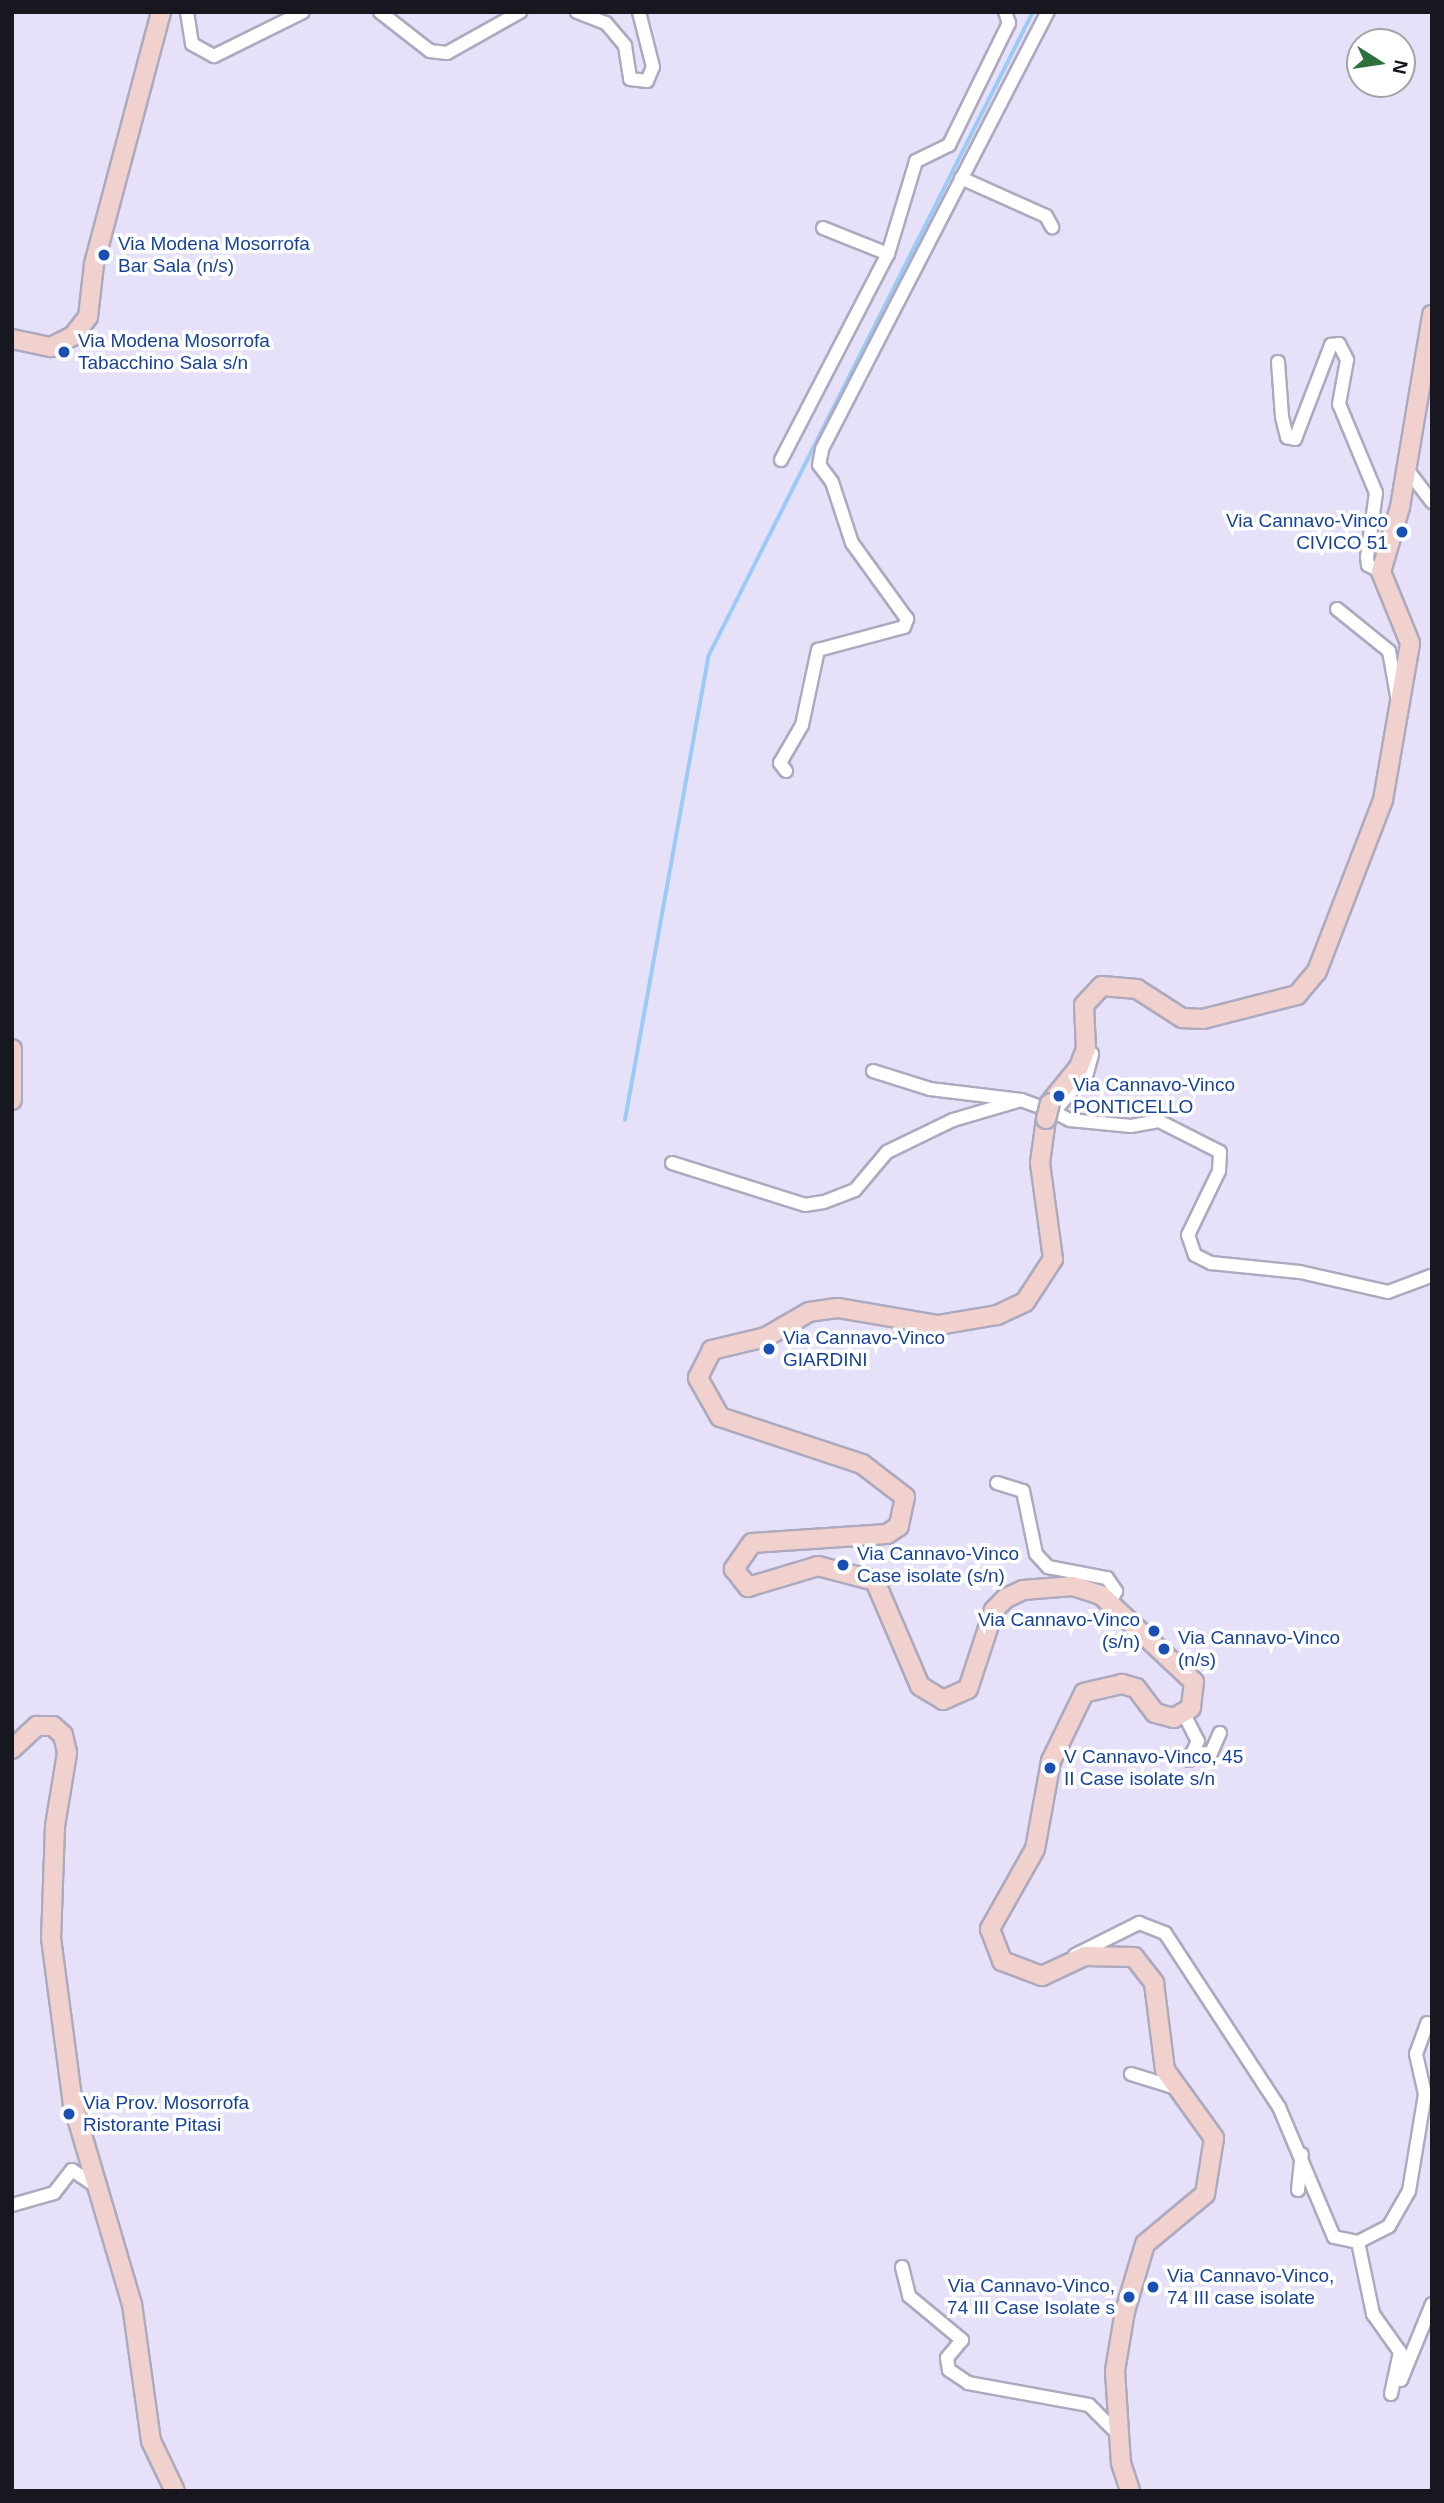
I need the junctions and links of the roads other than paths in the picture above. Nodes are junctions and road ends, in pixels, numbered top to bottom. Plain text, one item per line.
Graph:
1 (161, 12) edge
2 (187, 12) edge
3 (303, 12) edge
4 (380, 12) edge
5 (520, 12) edge
6 (577, 12) edge
7 (639, 12) edge
8 (1005, 12) edge
9 (1048, 12) edge
10 (961, 178) junction
11 (1052, 227) dead end
12 (823, 229) dead end
13 (888, 254) junction
14 (1432, 314) edge
15 (12, 339) edge
16 (1278, 362) dead end
17 (781, 460) dead end
18 (1406, 468) junction
19 (1432, 502) edge
20 (1381, 572) junction
21 (1337, 609) dead end
22 (1399, 707) junction
23 (786, 771) dead end
24 (12, 1049) edge
25 (873, 1071) dead end
26 (12, 1100) edge
27 (1021, 1100) junction
28 (1050, 1111) junction
29 (673, 1163) dead end
30 (1432, 1276) edge
31 (997, 1483) dead end
32 (1110, 1603) junction
33 (1185, 1716) junction
34 (1220, 1733) dead end
35 (12, 1749) edge
36 (1056, 1970) junction
37 (1427, 2023) dead end
38 (1131, 2074) dead end
39 (1173, 2087) junction
40 (1302, 2154) junction
41 (97, 2187) junction
42 (1298, 2190) dead end
43 (12, 2205) edge
44 (1358, 2242) junction
45 (902, 2267) dead end
46 (1432, 2304) edge
47 (1119, 2435) junction
48 (175, 2491) edge
49 (1130, 2491) edge

1 - 15 street
2 - 3 street
4 - 5 street
6 - 7 street
8 - 13 street
9 - 10 street
10 - 11 street
10 - 23 street
12 - 13 street
13 - 17 street
14 - 18 street
16 - 20 street
18 - 19 street
18 - 20 street
20 - 22 street
21 - 22 street
22 - 28 street
24 - 26 street
25 - 27 street
27 - 28 street
27 - 29 street
28 - 30 street
28 - 32 street
31 - 32 street
32 - 33 street
33 - 34 street
33 - 36 street
35 - 41 street
36 - 39 street
36 - 40 street
37 - 44 street
38 - 39 street
39 - 47 street
40 - 42 street
40 - 44 street
41 - 43 street
41 - 48 street
44 - 46 street
45 - 47 street
47 - 49 street

